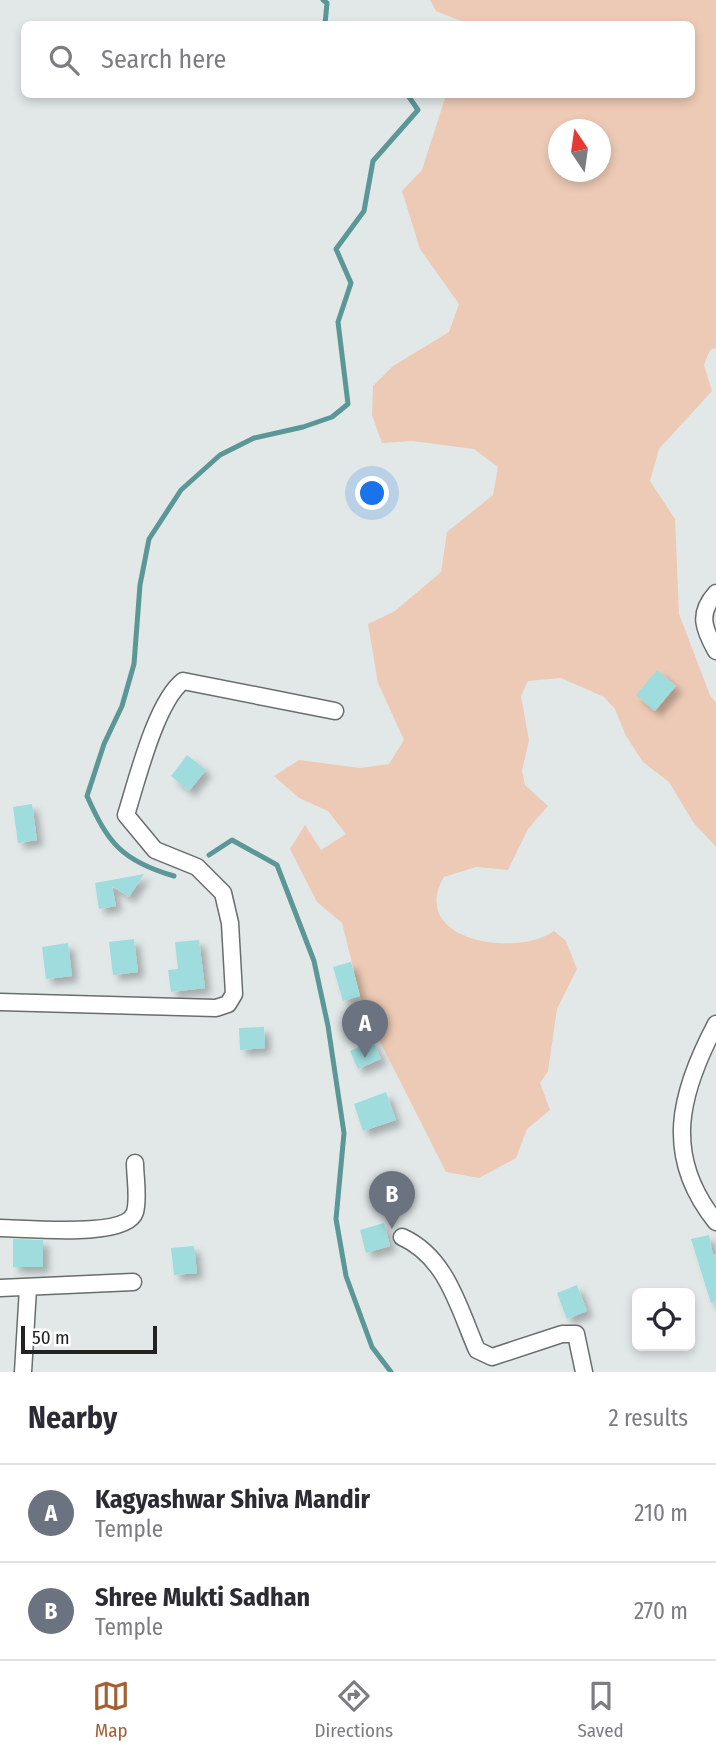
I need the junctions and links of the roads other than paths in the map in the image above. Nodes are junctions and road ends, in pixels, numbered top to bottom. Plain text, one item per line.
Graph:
1 (716, 593) edge
2 (716, 652) edge
3 (335, 711) dead end
4 (0, 1002) edge
5 (716, 1024) edge
6 (135, 1163) dead end
7 (716, 1222) edge
8 (0, 1228) edge
9 (402, 1237) dead end
10 (133, 1282) dead end
11 (0, 1288) edge
12 (28, 1288) junction
13 (23, 1372) edge
14 (584, 1372) edge

1 - 2 street
3 - 4 street
5 - 7 street
6 - 8 street
9 - 14 street
10 - 12 street
11 - 12 street
12 - 13 street

